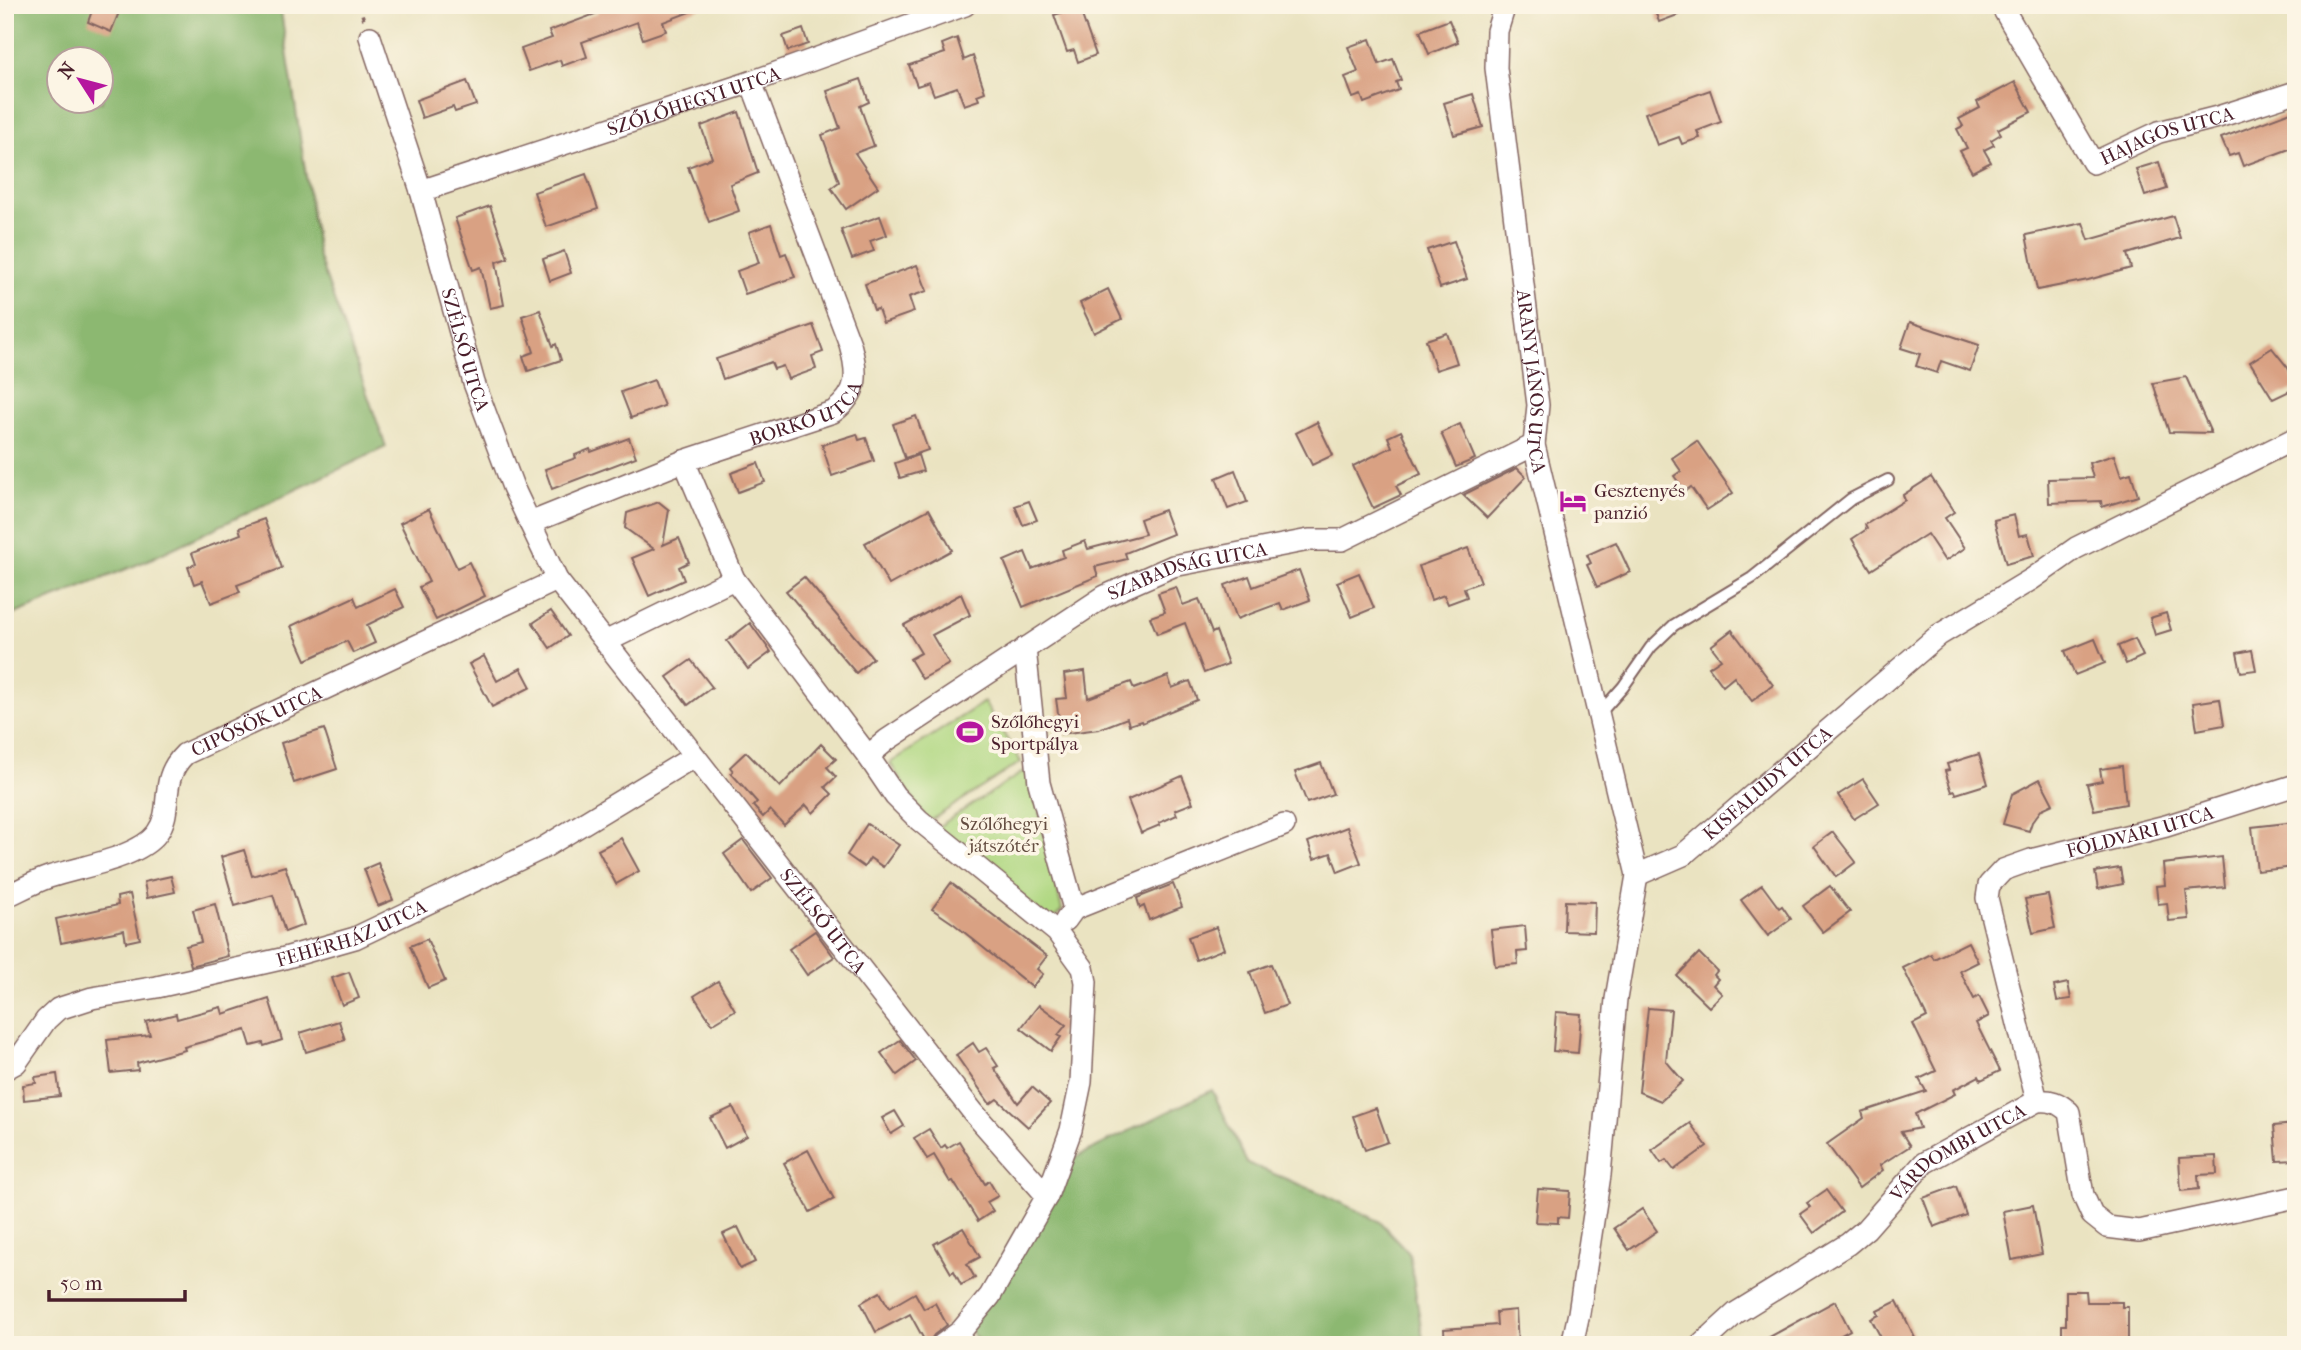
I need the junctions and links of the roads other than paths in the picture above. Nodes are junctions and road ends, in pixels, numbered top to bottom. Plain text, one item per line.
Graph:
1 (965, 5) edge
2 (1505, 5) edge
3 (2001, 5) edge
4 (370, 37) dead end
5 (751, 82) junction
6 (2296, 92) edge
7 (421, 191) junction
8 (2296, 438) edge
9 (1534, 445) junction
10 (684, 461) junction
11 (1888, 480) dead end
12 (530, 523) junction
13 (734, 579) junction
14 (557, 580) junction
15 (607, 641) junction
16 (1025, 648) junction
17 (1598, 715) junction
18 (868, 756) junction
19 (693, 757) junction
20 (2296, 785) edge
21 (1283, 825) dead end
22 (1637, 875) junction
23 (5, 897) edge
24 (1074, 909) junction
25 (1057, 932) junction
26 (5, 1069) edge
27 (2036, 1101) junction
28 (1047, 1196) junction
29 (2296, 1197) edge
30 (942, 1345) edge
31 (1572, 1345) edge
32 (1701, 1345) edge

1 - 5 street, SZŐLŐHEGYI UTCA
2 - 9 street, ARANY JÁNOS UTCA
3 - 6 street, HAJAGOS UTCA
4 - 7 street, SZÉLSŐ UTCA
5 - 7 street, SZŐLŐHEGYI UTCA
5 - 10 street, BORKŐ UTCA
7 - 12 street, SZÉLSŐ UTCA
8 - 22 street, KISFALUDY UTCA
9 - 16 street, SZABADSÁG UTCA
9 - 17 street, ARANY JÁNOS UTCA
10 - 12 street, BORKŐ UTCA
10 - 13 street
11 - 17 lane
12 - 14 street, SZÉLSŐ UTCA
13 - 15 street
13 - 18 street
14 - 15 street, SZÉLSŐ UTCA
14 - 23 street, CIPŐSÖK UTCA
15 - 19 street, SZÉLSŐ UTCA
16 - 18 street, SZABADSÁG UTCA
16 - 24 street
17 - 22 street, ARANY JÁNOS UTCA
18 - 25 street
19 - 26 street, FEHÉRHÁZ UTCA
19 - 28 street, SZÉLSŐ UTCA
20 - 27 street, FÖLDVÁRI UTCA
21 - 24 street
22 - 31 street
24 - 25 street
25 - 28 street
27 - 29 street, VÁRDOMBI UTCA
27 - 32 street, VÁRDOMBI UTCA
28 - 30 street

